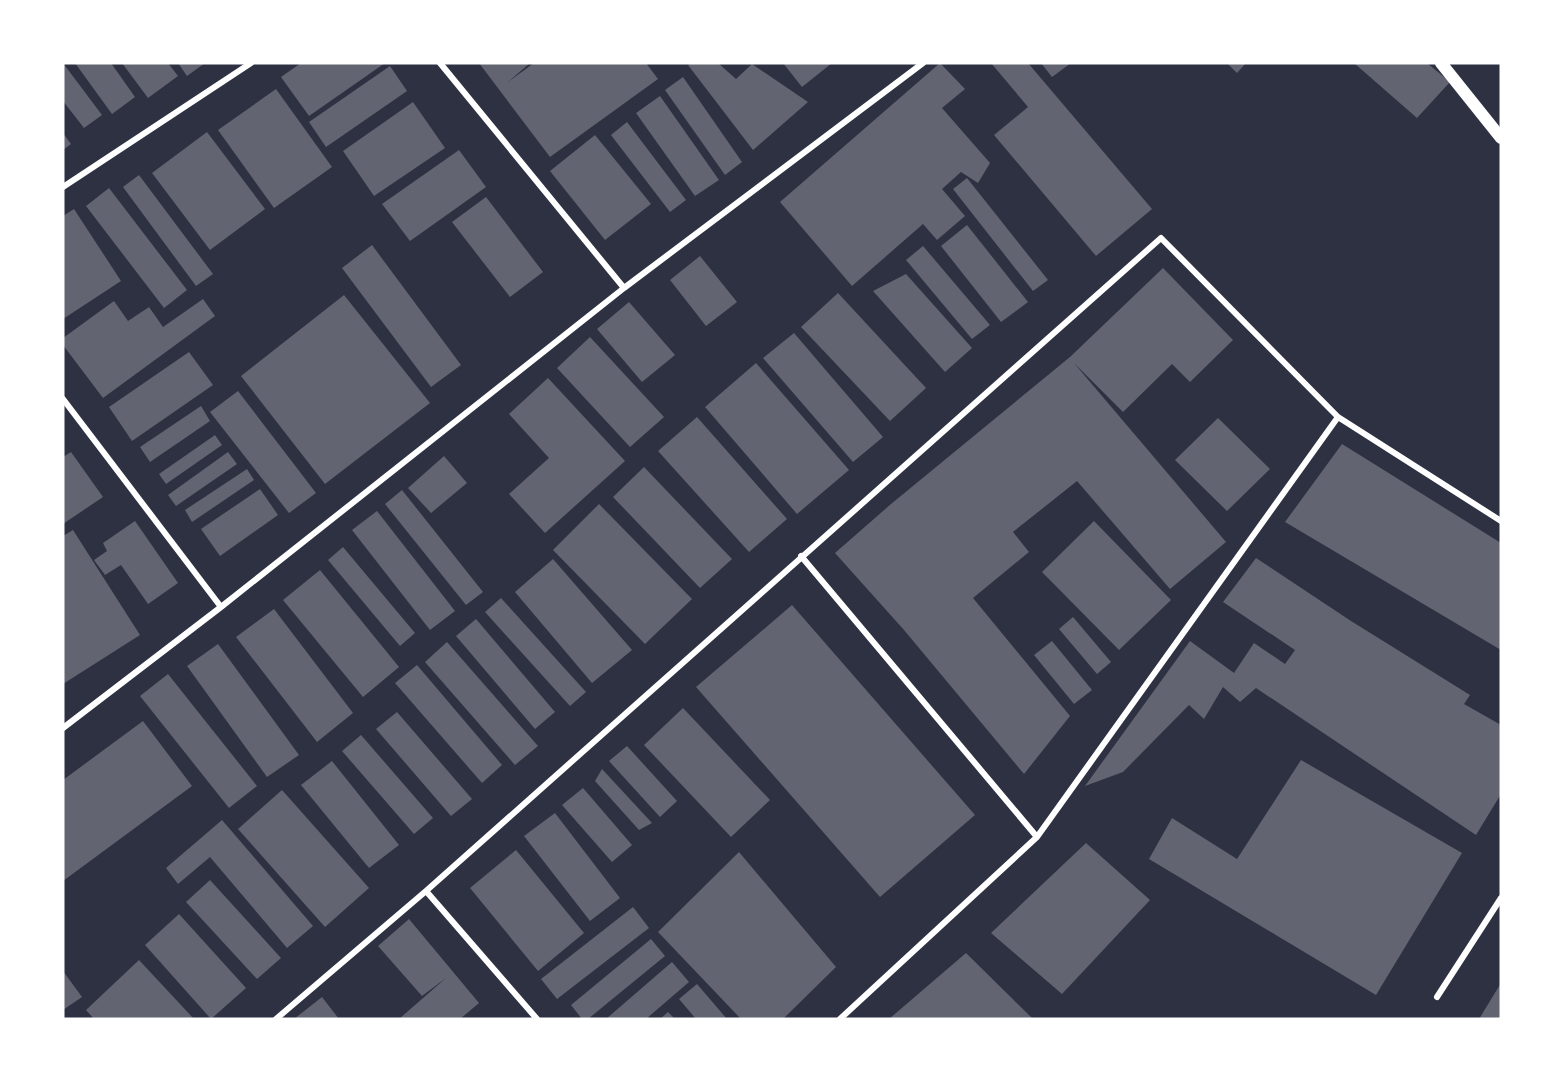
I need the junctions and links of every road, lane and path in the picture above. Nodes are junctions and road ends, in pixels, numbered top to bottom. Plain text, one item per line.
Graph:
1 (250, 63) edge
2 (440, 63) edge
3 (923, 63) edge
4 (1441, 63) edge
5 (1501, 138) edge
6 (63, 187) edge
7 (624, 288) junction
8 (63, 399) edge
9 (1338, 417) junction
10 (1501, 521) edge
11 (801, 556) junction
12 (221, 607) junction
13 (63, 728) edge
14 (1037, 837) junction
15 (426, 891) junction
16 (1501, 898) edge
17 (1437, 997) dead end
18 (276, 1019) edge
19 (537, 1019) edge
20 (840, 1019) edge

1 - 6 street
2 - 7 street
3 - 7 street
4 - 5 main road
7 - 12 street
8 - 12 street
9 - 10 street
9 - 11 street
9 - 14 street
11 - 14 street
11 - 15 street
12 - 13 street
14 - 20 street
15 - 18 street
15 - 19 street
16 - 17 street

